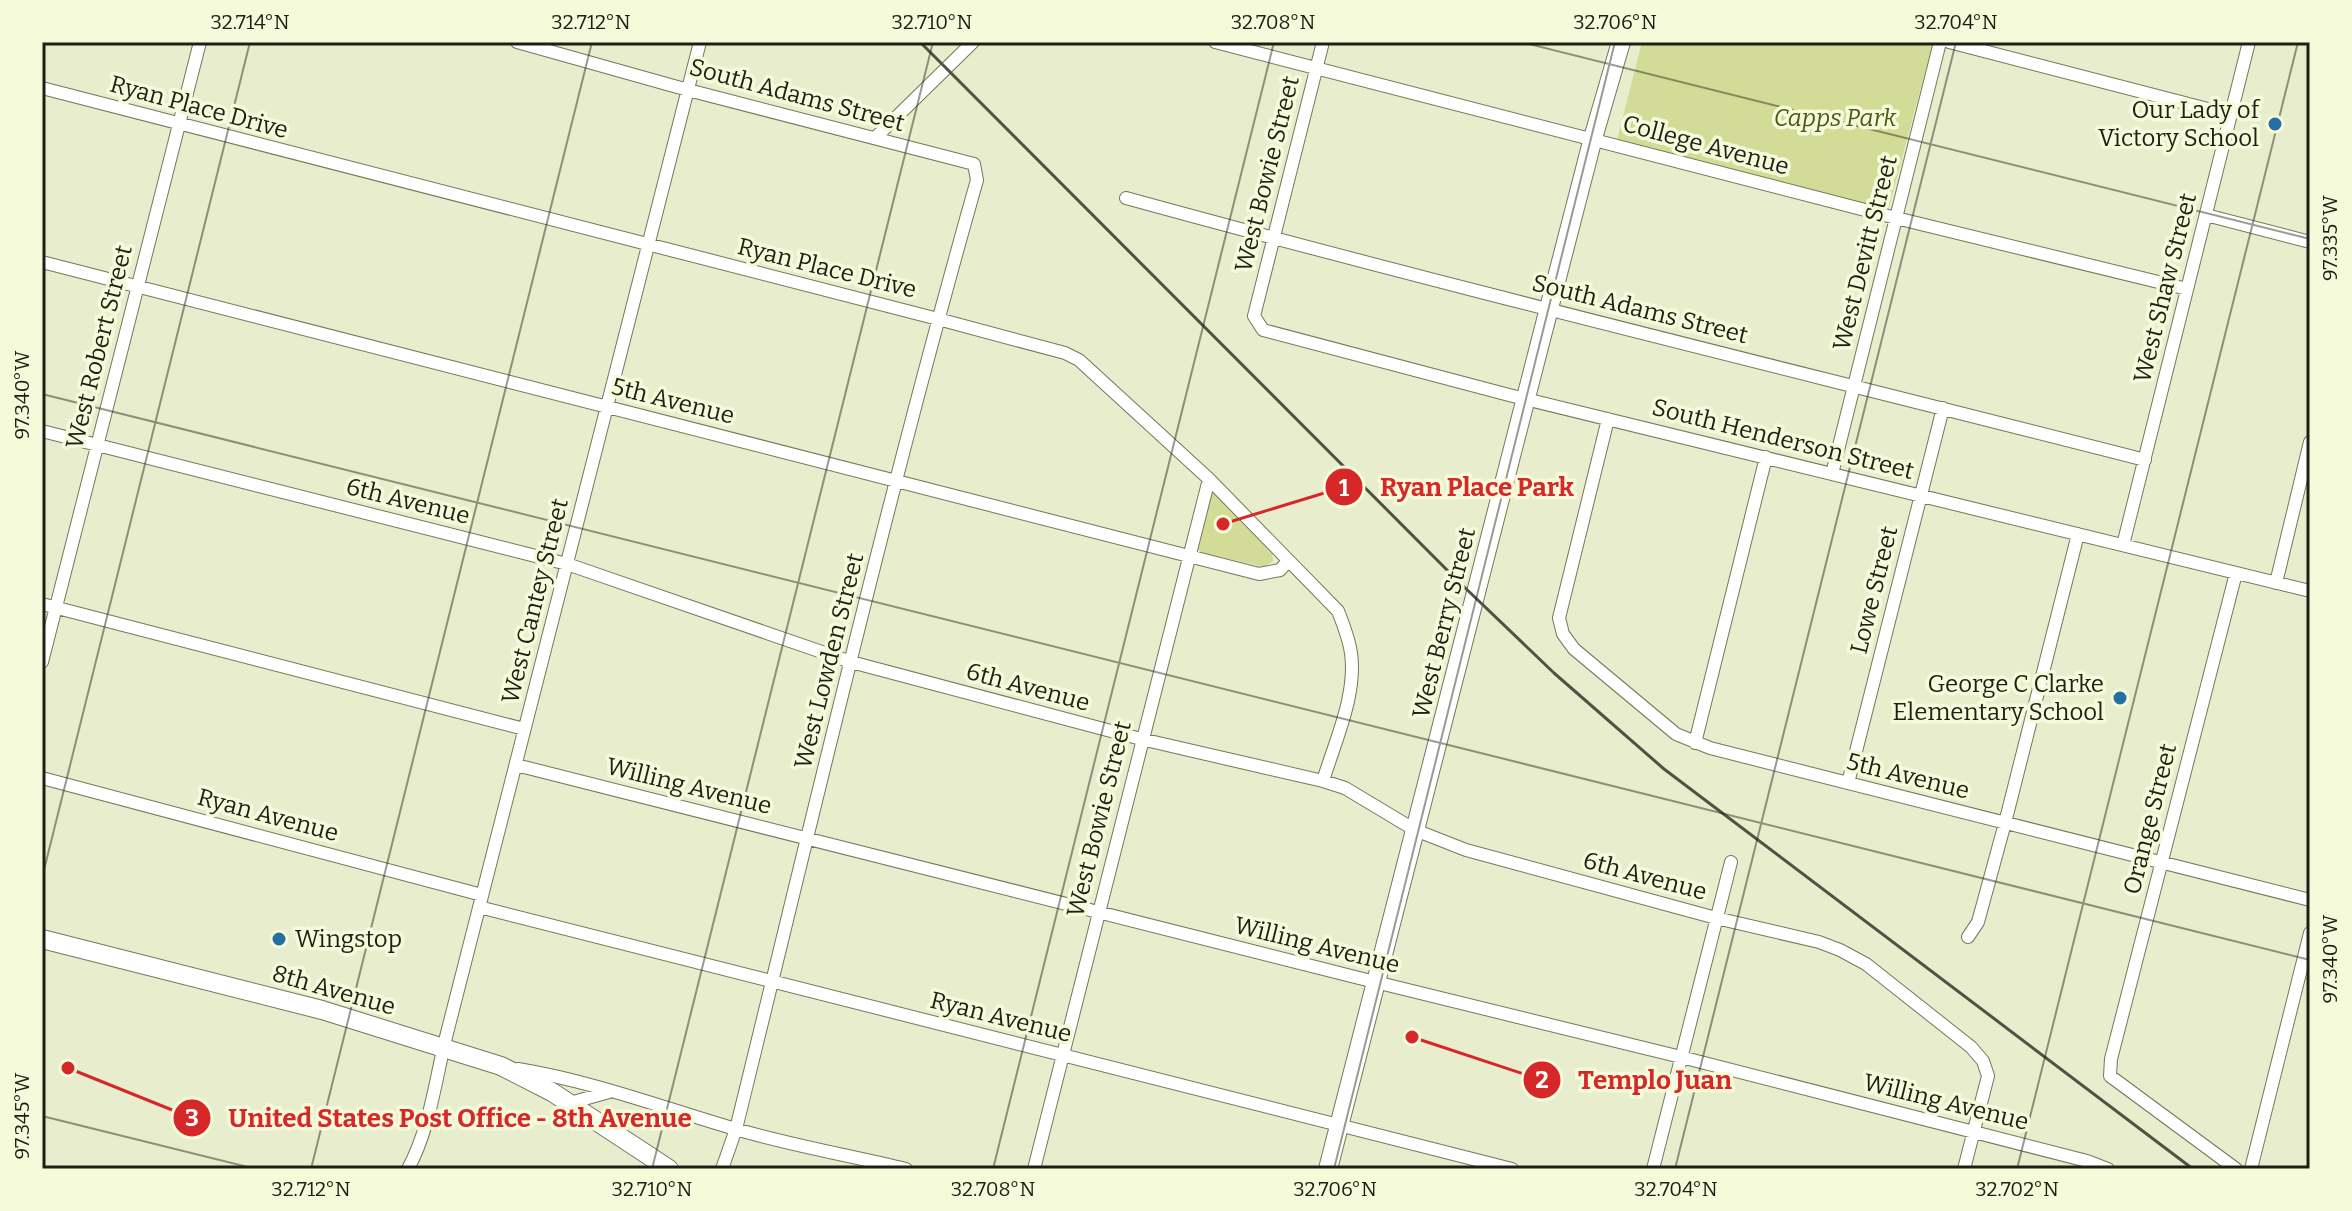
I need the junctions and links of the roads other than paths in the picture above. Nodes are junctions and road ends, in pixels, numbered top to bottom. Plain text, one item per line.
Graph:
1 (200, 42) edge
2 (517, 42) edge
3 (700, 42) edge
4 (973, 42) edge
5 (1215, 42) edge
6 (1323, 42) edge
7 (1621, 42) edge
8 (1940, 42) edge
9 (1949, 42) edge
10 (2249, 42) edge
11 (1316, 68) junction
12 (42, 88) edge
13 (688, 90) junction
14 (2231, 115) junction
15 (179, 124) junction
16 (875, 138) junction
17 (1593, 138) junction
18 (974, 164) joint
19 (1126, 198) dead end
20 (2206, 215) junction
21 (1896, 218) junction
22 (1273, 239) junction
23 (2310, 242) edge
24 (648, 245) junction
25 (42, 262) edge
26 (137, 287) junction
27 (2187, 289) junction
28 (1549, 310) junction
29 (1254, 316) joint
30 (938, 319) junction
31 (1854, 386) junction
32 (1525, 399) junction
33 (607, 407) junction
34 (1943, 408) junction
35 (1608, 419) junction
36 (42, 431) edge
37 (2310, 442) edge
38 (97, 445) junction
39 (1766, 457) junction
40 (2145, 460) junction
41 (1832, 474) junction
42 (1209, 479) junction
43 (896, 481) junction
44 (1920, 495) junction
45 (2078, 534) junction
46 (2123, 545) junction
47 (1188, 555) junction
48 (1288, 561) junction
49 (567, 564) junction
50 (2236, 573) junction
51 (2276, 583) junction
52 (2310, 591) edge
53 (42, 604) edge
54 (56, 607) junction
55 (42, 662) edge
56 (851, 662) junction
57 (524, 729) junction
58 (1141, 739) junction
59 (1695, 743) junction
60 (516, 765) junction
61 (42, 778) edge
62 (1323, 781) junction
63 (1848, 783) junction
64 (2005, 823) junction
65 (1415, 830) junction
66 (808, 839) junction
67 (1731, 862) dead end
68 (2162, 863) junction
69 (2310, 900) edge
70 (481, 901) junction
71 (1098, 912) junction
72 (1716, 918) junction
73 (2310, 933) edge
74 (1968, 937) dead end
75 (42, 939) edge
76 (773, 981) junction
77 (1375, 982) junction
78 (444, 1047) junction
79 (1063, 1055) junction
80 (1681, 1057) junction
81 (501, 1066) junction
82 (613, 1092) junction
83 (570, 1103) junction
84 (1339, 1126) junction
85 (736, 1129) junction
86 (1974, 1132) junction
87 (408, 1169) edge
88 (669, 1169) edge
89 (722, 1169) edge
90 (906, 1169) edge
91 (1034, 1169) edge
92 (1328, 1169) edge
93 (1512, 1169) edge
94 (1653, 1169) edge
95 (1964, 1169) edge
96 (2108, 1169) edge
97 (2236, 1169) edge
98 (2251, 1169) edge

1 - 15 street, West Robert Street
2 - 13 street, South Adams Street
3 - 13 street, West Cantey Street
4 - 16 street
5 - 11 street, College Avenue
6 - 11 street, West Bowie Street
7 - 17 main road, West Berry Street
8 - 21 street, West Devitt Street
9 - 14 street
10 - 14 street, West Shaw Street
11 - 17 street, College Avenue
11 - 22 street, West Bowie Street
12 - 15 street, Ryan Place Drive
13 - 16 street, South Adams Street
13 - 24 street, West Cantey Street
14 - 20 street, West Shaw Street
15 - 24 street, Ryan Place Drive
15 - 26 street, West Robert Street
16 - 18 street, South Adams Street
17 - 21 street, College Avenue
17 - 28 main road, West Berry Street
18 - 30 street, West Lowden Street
19 - 22 street, South Adams Street
20 - 23 street
20 - 27 street, West Shaw Street
21 - 27 street, College Avenue
21 - 31 street, West Devitt Street
22 - 28 street, South Adams Street
22 - 29 street, West Bowie Street
24 - 30 street, Ryan Place Drive
24 - 33 street, West Cantey Street
25 - 26 street, 5th Avenue
26 - 33 street, 5th Avenue
26 - 38 street, West Robert Street
27 - 40 street, West Shaw Street
28 - 31 street, South Adams Street
28 - 32 main road, West Berry Street
29 - 32 street, South Henderson Street
30 - 42 street, Ryan Place Drive
30 - 43 street, West Lowden Street
31 - 34 street, South Adams Street
31 - 41 street, West Devitt Street
32 - 35 street, South Henderson Street
32 - 65 main road, West Berry Street
33 - 43 street, 5th Avenue
33 - 49 street, West Cantey Street
34 - 40 street, South Adams Street
34 - 44 street, Lowe Street
35 - 39 street, South Henderson Street
35 - 59 street, 5th Avenue
36 - 38 street, 6th Avenue
37 - 51 street
38 - 49 street, 6th Avenue
38 - 54 street, West Robert Street
39 - 41 street, South Henderson Street
39 - 59 street
40 - 46 street, West Shaw Street
41 - 44 street, South Henderson Street
42 - 47 street, West Bowie Street
42 - 48 street, Ryan Place Drive
43 - 47 street, 5th Avenue
43 - 56 street, West Lowden Street
44 - 45 street, South Henderson Street
44 - 63 street, Lowe Street
45 - 46 street, South Henderson Street
45 - 64 street
46 - 50 street, South Henderson Street
47 - 48 street, 5th Avenue
47 - 58 street, West Bowie Street
48 - 62 street, Ryan Place Drive
49 - 56 street, 6th Avenue
49 - 57 street, West Cantey Street
50 - 51 street, South Henderson Street
50 - 68 street, Orange Street
51 - 52 street, South Henderson Street
53 - 54 street
54 - 55 street, West Robert Street
54 - 57 street
56 - 58 street, 6th Avenue
56 - 66 street, West Lowden Street
57 - 60 street, West Cantey Street
58 - 62 street, 6th Avenue
58 - 71 street, West Bowie Street
59 - 63 street, 5th Avenue
60 - 66 street, Willing Avenue
60 - 70 street, West Cantey Street
61 - 70 street, Ryan Avenue
62 - 65 street, 6th Avenue
63 - 64 street, 5th Avenue
64 - 68 street, 5th Avenue
64 - 74 street
65 - 72 street, 6th Avenue
65 - 77 main road, West Berry Street
66 - 71 street, Willing Avenue
66 - 76 street, West Lowden Street
67 - 72 street
68 - 69 street, 5th Avenue
68 - 97 street, Orange Street
70 - 76 street, Ryan Avenue
70 - 78 street, West Cantey Street
71 - 77 street, Willing Avenue
71 - 79 street, West Bowie Street
72 - 80 street
72 - 86 street, 6th Avenue
73 - 98 street
75 - 78 main road, 8th Avenue
76 - 79 street, Ryan Avenue
76 - 85 street, West Lowden Street
77 - 80 street, Willing Avenue
77 - 84 main road, West Berry Street
78 - 81 main road, 8th Avenue
78 - 87 street, West Cantey Street
79 - 84 street, Ryan Avenue
79 - 91 street, West Bowie Street
80 - 86 street, Willing Avenue
80 - 94 street
81 - 82 street, 8th Avenue
81 - 83 main road
82 - 83 street
82 - 85 street, 8th Avenue
83 - 88 main road
84 - 92 main road, West Berry Street
84 - 93 street, Ryan Avenue
85 - 89 street, West Lowden Street
85 - 90 street, 8th Avenue
86 - 95 street
86 - 96 street, Willing Avenue

